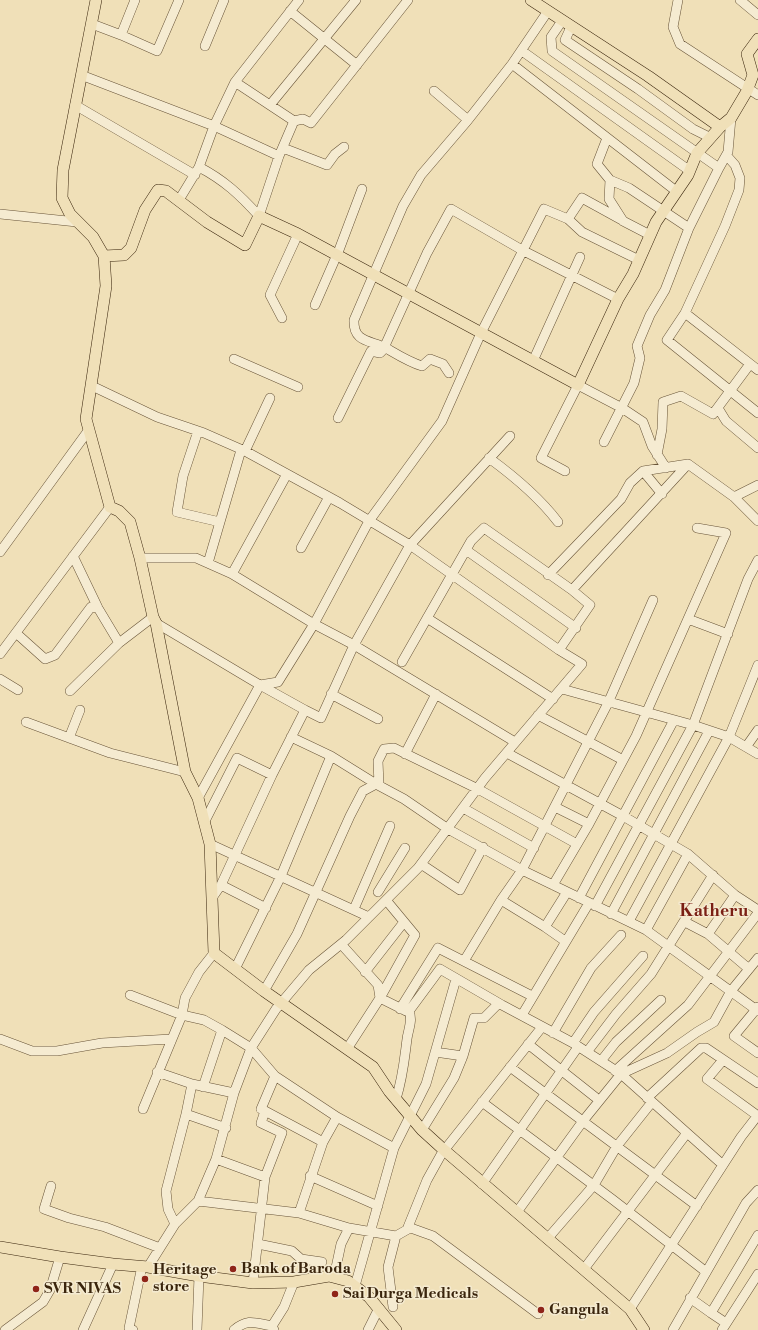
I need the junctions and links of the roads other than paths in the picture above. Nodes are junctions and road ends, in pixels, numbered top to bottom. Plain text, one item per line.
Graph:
1 (96, 0) edge
2 (135, 0) edge
3 (179, 0) edge
4 (224, 0) edge
5 (356, 0) edge
6 (408, 0) edge
7 (530, 0) edge
8 (678, 0) edge
9 (740, 0) edge
10 (294, 1) edge
11 (290, 11) junction
12 (548, 12) junction
13 (758, 15) edge
14 (92, 24) junction
15 (566, 24) junction
16 (121, 35) junction
17 (758, 39) edge
18 (325, 40) junction
19 (205, 46) dead end
20 (522, 51) junction
21 (512, 64) junction
22 (357, 65) junction
23 (81, 76) junction
24 (235, 82) junction
25 (747, 88) junction
26 (434, 91) dead end
27 (758, 95) edge
28 (270, 105) junction
29 (75, 106) junction
30 (731, 118) junction
31 (468, 120) junction
32 (294, 121) junction
33 (214, 126) junction
34 (720, 126) junction
35 (607, 138) junction
36 (711, 138) junction
37 (344, 147) dead end
38 (281, 152) junction
39 (697, 153) junction
40 (727, 156) junction
41 (719, 168) junction
42 (197, 171) junction
43 (690, 171) junction
44 (610, 180) junction
45 (362, 190) dead end
46 (676, 191) junction
47 (178, 200) junction
48 (664, 212) junction
49 (0, 214) edge
50 (259, 216) junction
51 (568, 219) junction
52 (623, 221) junction
53 (77, 222) junction
54 (690, 228) junction
55 (298, 234) junction
56 (650, 235) junction
57 (522, 250) junction
58 (337, 255) junction
59 (104, 256) junction
60 (580, 257) dead end
61 (639, 260) junction
62 (373, 274) junction
63 (572, 275) junction
64 (409, 295) junction
65 (618, 299) junction
66 (315, 305) dead end
67 (685, 313) junction
68 (282, 318) dead end
69 (482, 333) junction
70 (385, 347) junction
71 (234, 359) dead end
72 (533, 361) junction
73 (750, 364) junction
74 (758, 370) edge
75 (449, 373) dead end
76 (578, 385) junction
77 (92, 386) junction
78 (298, 387) dead end
79 (731, 390) junction
80 (270, 398) dead end
81 (622, 408) junction
82 (718, 408) junction
83 (758, 413) edge
84 (338, 418) dead end
85 (88, 431) junction
86 (198, 431) junction
87 (510, 436) dead end
88 (604, 442) dead end
89 (758, 448) edge
90 (243, 450) junction
91 (657, 455) junction
92 (490, 458) junction
93 (688, 464) junction
94 (666, 468) junction
95 (565, 471) dead end
96 (643, 471) junction
97 (287, 474) junction
98 (758, 485) edge
99 (662, 494) junction
100 (329, 497) junction
101 (734, 497) junction
102 (110, 507) junction
103 (369, 521) junction
104 (758, 521) edge
105 (220, 522) junction
106 (558, 522) dead end
107 (697, 528) dead end
108 (410, 545) junction
109 (300, 548) dead end
110 (466, 550) junction
111 (0, 552) edge
112 (73, 556) junction
113 (140, 558) junction
114 (758, 560) edge
115 (208, 563) junction
116 (232, 574) junction
117 (453, 575) junction
118 (548, 575) junction
119 (572, 590) junction
120 (654, 600) dead end
121 (98, 608) junction
122 (427, 618) junction
123 (688, 619) junction
124 (154, 620) junction
125 (314, 624) junction
126 (576, 628) junction
127 (16, 634) junction
128 (728, 634) junction
129 (119, 643) junction
130 (354, 645) junction
131 (559, 650) junction
132 (0, 654) edge
133 (402, 662) dead end
134 (758, 665) edge
135 (0, 679) edge
136 (260, 685) junction
137 (562, 689) junction
138 (18, 690) dead end
139 (70, 691) dead end
140 (331, 694) junction
141 (436, 694) junction
142 (553, 699) junction
143 (608, 703) junction
144 (80, 710) dead end
145 (305, 710) junction
146 (647, 713) junction
147 (538, 715) junction
148 (378, 719) dead end
149 (674, 720) junction
150 (26, 722) dead end
151 (693, 725) junction
152 (758, 730) edge
153 (710, 731) junction
154 (291, 737) junction
155 (70, 738) junction
156 (729, 738) junction
157 (515, 742) junction
158 (588, 742) junction
159 (746, 747) junction
160 (506, 753) junction
161 (405, 754) junction
162 (758, 754) edge
163 (331, 756) junction
164 (623, 760) junction
165 (185, 772) junction
166 (272, 775) junction
167 (378, 784) junction
168 (566, 784) junction
169 (478, 789) junction
170 (198, 798) junction
171 (600, 803) junction
172 (555, 807) junction
173 (463, 808) junction
174 (623, 816) junction
175 (205, 821) junction
176 (589, 824) junction
177 (640, 825) junction
178 (390, 826) dead end
179 (545, 827) junction
180 (448, 829) junction
181 (655, 834) junction
182 (671, 843) junction
183 (210, 844) junction
184 (577, 844) junction
185 (483, 847) junction
186 (405, 848) dead end
187 (534, 848) junction
188 (688, 854) junction
189 (234, 856) junction
190 (420, 864) junction
191 (522, 870) junction
192 (713, 875) junction
193 (281, 876) junction
194 (221, 885) junction
195 (364, 885) junction
196 (553, 885) junction
197 (315, 891) junction
198 (378, 892) junction
199 (568, 892) junction
200 (735, 895) junction
201 (212, 898) junction
202 (579, 898) junction
203 (387, 899) junction
204 (501, 900) junction
205 (592, 904) junction
206 (266, 908) junction
207 (354, 909) junction
208 (758, 910) edge
209 (758, 913) edge
210 (611, 914) junction
211 (369, 917) junction
212 (629, 921) junction
213 (404, 922) junction
214 (685, 922) junction
215 (545, 927) junction
216 (646, 930) junction
217 (708, 934) junction
218 (621, 935) dead end
219 (565, 942) junction
220 (341, 944) junction
221 (668, 946) junction
222 (728, 951) junction
223 (214, 953) junction
224 (643, 956) dead end
225 (758, 958) edge
226 (464, 961) junction
227 (749, 968) junction
228 (235, 969) junction
229 (365, 972) junction
230 (710, 976) junction
231 (456, 979) junction
232 (264, 991) junction
233 (731, 991) junction
234 (130, 995) dead end
235 (532, 996) junction
236 (380, 998) junction
237 (661, 1000) dead end
238 (281, 1003) junction
239 (498, 1004) junction
240 (757, 1009) edge
241 (405, 1010) junction
242 (182, 1015) junction
243 (522, 1015) junction
244 (542, 1027) junction
245 (222, 1030) junction
246 (553, 1033) junction
247 (0, 1039) edge
248 (171, 1039) junction
249 (528, 1044) junction
250 (576, 1045) junction
251 (251, 1048) junction
252 (347, 1049) junction
253 (435, 1052) junction
254 (586, 1052) junction
255 (758, 1053) edge
256 (463, 1056) junction
257 (723, 1060) junction
258 (601, 1061) junction
259 (510, 1067) junction
260 (562, 1070) junction
261 (157, 1072) junction
262 (618, 1072) junction
263 (275, 1076) junction
264 (758, 1083) edge
265 (192, 1084) junction
266 (203, 1086) junction
267 (234, 1092) junction
268 (546, 1094) junction
269 (595, 1097) dead end
270 (396, 1099) junction
271 (650, 1100) junction
272 (482, 1102) junction
273 (142, 1109) dead end
274 (265, 1111) junction
275 (186, 1114) junction
276 (758, 1116) edge
277 (337, 1117) junction
278 (411, 1117) junction
279 (583, 1121) junction
280 (226, 1128) junction
281 (422, 1130) junction
282 (520, 1131) junction
283 (686, 1133) junction
284 (323, 1142) junction
285 (617, 1146) junction
286 (394, 1148) junction
287 (444, 1150) junction
288 (557, 1158) junction
289 (216, 1159) junction
290 (723, 1165) junction
291 (655, 1175) junction
292 (310, 1176) junction
293 (265, 1177) junction
294 (482, 1184) junction
295 (594, 1185) junction
296 (51, 1186) dead end
297 (757, 1194) edge
298 (198, 1201) junction
299 (378, 1206) junction
300 (697, 1206) junction
301 (262, 1210) junction
302 (627, 1210) junction
303 (517, 1212) junction
304 (299, 1213) junction
305 (174, 1224) junction
306 (349, 1228) junction
307 (410, 1228) junction
308 (369, 1231) junction
309 (758, 1235) edge
310 (396, 1236) junction
311 (548, 1238) junction
312 (258, 1244) junction
313 (672, 1245) junction
314 (0, 1247) edge
315 (160, 1248) junction
316 (60, 1257) junction
317 (322, 1262) dead end
318 (113, 1264) junction
319 (145, 1266) junction
320 (584, 1269) junction
321 (705, 1271) junction
322 (758, 1274) edge
323 (199, 1276) junction
324 (334, 1277) junction
325 (294, 1282) junction
326 (253, 1283) junction
327 (355, 1286) junction
328 (690, 1298) junction
329 (393, 1307) dead end
330 (379, 1308) junction
331 (630, 1309) junction
332 (711, 1312) junction
333 (538, 1314) dead end
334 (724, 1326) edge
335 (273, 1328) edge
336 (5, 1330) edge
337 (83, 1330) edge
338 (133, 1330) edge
339 (196, 1330) edge
340 (234, 1330) edge
341 (368, 1330) edge
342 (396, 1330) edge
343 (644, 1330) edge
344 (673, 1330) edge

1 - 14 main road
2 - 16 street
3 - 16 street
4 - 19 street
5 - 18 street
6 - 22 street
7 - 12 main road
8 - 25 street
9 - 13 street
10 - 11 street
11 - 18 street
11 - 24 street
12 - 15 main road
12 - 20 street
14 - 16 street
14 - 23 main road
15 - 34 main road
15 - 36 street
15 - 39 street
17 - 25 main road
18 - 22 street
18 - 28 street
20 - 21 street
20 - 43 street
21 - 31 street
21 - 35 street
22 - 32 street
23 - 29 main road
23 - 33 street
24 - 28 street
24 - 33 street
25 - 27 street
25 - 30 main road
26 - 31 street
28 - 32 street
29 - 42 street
29 - 53 main road
30 - 34 main road
30 - 40 street
31 - 62 street
32 - 38 street
33 - 38 street
33 - 42 street
34 - 36 main road
35 - 44 street
35 - 46 street
36 - 39 main road
37 - 38 street
38 - 50 street
39 - 41 street
39 - 43 main road
40 - 41 street
40 - 67 street
41 - 54 street
42 - 47 street
42 - 50 street
43 - 46 main road
44 - 48 street
44 - 52 street
45 - 58 street
46 - 48 main road
47 - 50 main road
47 - 59 main road
48 - 54 street
48 - 56 main road
49 - 53 street
50 - 55 main road
51 - 52 street
51 - 57 street
51 - 61 street
52 - 56 street
53 - 59 main road
54 - 81 street
55 - 58 main road
55 - 68 street
56 - 61 main road
57 - 63 street
57 - 64 street
57 - 69 street
58 - 62 main road
58 - 66 street
59 - 77 main road
60 - 63 street
61 - 65 main road
62 - 64 main road
62 - 70 street
63 - 65 street
63 - 72 street
64 - 69 main road
64 - 70 street
65 - 76 main road
67 - 73 street
67 - 79 street
69 - 72 main road
69 - 103 street
70 - 75 street
70 - 84 street
71 - 78 street
72 - 76 main road
73 - 74 street
73 - 79 street
76 - 81 street
76 - 95 street
77 - 85 main road
77 - 86 street
79 - 82 street
79 - 83 street
80 - 90 street
81 - 88 street
81 - 91 street
82 - 89 street
82 - 91 street
85 - 102 main road
85 - 111 street
86 - 90 street
86 - 105 street
87 - 92 street
90 - 97 street
90 - 105 street
91 - 94 street
92 - 106 street
92 - 108 street
93 - 94 street
93 - 99 street
93 - 101 street
94 - 96 street
96 - 99 street
96 - 118 street
97 - 100 street
97 - 116 street
98 - 101 street
99 - 119 street
100 - 103 street
100 - 109 street
101 - 104 street
102 - 112 street
102 - 113 main road
103 - 108 street
103 - 125 street
105 - 115 street
107 - 123 street
108 - 117 street
108 - 130 street
110 - 117 street
110 - 118 street
110 - 126 street
112 - 121 street
112 - 127 street
113 - 115 street
113 - 124 main road
114 - 128 street
115 - 116 street
116 - 125 street
117 - 122 street
117 - 131 street
118 - 119 street
119 - 126 street
120 - 143 street
121 - 127 street
121 - 129 street
122 - 133 street
122 - 142 street
123 - 128 street
123 - 146 street
124 - 129 street
124 - 136 street
124 - 165 main road
125 - 130 street
125 - 136 street
126 - 131 street
127 - 132 street
128 - 151 street
129 - 139 street
130 - 140 street
130 - 141 street
131 - 137 street
134 - 156 street
135 - 138 street
136 - 145 street
136 - 170 street
137 - 142 street
137 - 143 street
140 - 145 street
140 - 148 street
141 - 157 street
141 - 161 street
142 - 147 street
143 - 146 street
143 - 158 street
144 - 155 street
145 - 154 street
146 - 149 street
146 - 164 street
147 - 157 street
147 - 158 street
149 - 151 street
149 - 174 street
150 - 155 street
151 - 153 street
151 - 177 street
152 - 159 street
153 - 156 street
153 - 181 street
154 - 163 street
154 - 166 street
155 - 165 street
156 - 159 street
156 - 182 street
157 - 160 street
158 - 164 street
158 - 168 street
159 - 162 street
160 - 168 street
160 - 169 street
161 - 167 street
161 - 169 street
163 - 167 street
163 - 193 street
164 - 171 street
165 - 170 main road
166 - 175 street
166 - 189 street
167 - 180 street
167 - 197 street
168 - 171 street
168 - 172 street
169 - 173 street
169 - 179 street
170 - 175 main road
171 - 174 street
171 - 176 street
172 - 176 street
172 - 179 street
173 - 180 street
173 - 187 street
174 - 177 street
174 - 202 street
175 - 183 main road
176 - 184 street
177 - 181 street
177 - 205 street
178 - 195 street
179 - 184 street
179 - 187 street
180 - 185 street
180 - 190 street
181 - 182 street
181 - 210 street
182 - 188 street
182 - 212 street
183 - 189 street
183 - 201 main road
184 - 196 street
185 - 190 street
185 - 191 street
186 - 198 street
187 - 191 street
188 - 192 street
188 - 216 street
189 - 193 street
189 - 194 street
190 - 203 street
191 - 196 street
191 - 204 street
192 - 200 street
192 - 214 street
193 - 197 street
193 - 206 street
194 - 201 street
194 - 206 street
195 - 198 street
195 - 207 street
196 - 199 street
197 - 207 street
197 - 232 street
198 - 203 street
199 - 202 street
199 - 215 street
200 - 208 street
200 - 217 street
201 - 223 main road
202 - 205 street
203 - 211 street
203 - 213 street
204 - 215 street
204 - 226 street
205 - 210 street
205 - 219 street
206 - 228 street
207 - 211 street
209 - 222 street
210 - 212 street
211 - 220 street
212 - 216 street
213 - 229 street
213 - 236 street
214 - 217 street
214 - 221 street
215 - 219 street
216 - 221 street
217 - 222 street
218 - 246 street
219 - 235 street
220 - 229 street
220 - 238 street
221 - 230 street
221 - 254 street
222 - 227 street
222 - 230 street
223 - 228 main road
223 - 242 street
224 - 250 street
225 - 227 street
226 - 235 street
226 - 241 street
227 - 233 street
228 - 232 main road
229 - 236 street
230 - 233 street
230 - 262 street
231 - 239 street
231 - 241 street
231 - 253 street
232 - 238 main road
233 - 240 street
233 - 262 street
234 - 242 street
235 - 243 street
236 - 241 street
236 - 252 street
237 - 258 street
238 - 251 street
238 - 252 main road
239 - 243 street
239 - 256 street
240 - 255 street
241 - 270 street
242 - 245 street
242 - 248 street
243 - 244 street
244 - 246 street
244 - 249 street
245 - 251 street
245 - 266 street
246 - 250 street
247 - 248 street
248 - 261 street
249 - 259 street
249 - 260 street
250 - 254 street
250 - 260 street
251 - 263 street
251 - 267 street
252 - 270 main road
253 - 256 street
253 - 278 street
254 - 258 street
256 - 281 street
257 - 264 street
257 - 271 street
257 - 276 street
258 - 262 street
259 - 268 street
259 - 272 street
260 - 268 street
260 - 269 street
261 - 265 street
261 - 273 street
262 - 271 street
262 - 279 street
263 - 274 street
263 - 277 street
265 - 266 street
265 - 275 street
266 - 267 street
267 - 280 street
268 - 279 street
268 - 282 street
270 - 278 main road
271 - 283 street
271 - 285 street
272 - 282 street
272 - 287 street
274 - 284 street
274 - 293 street
275 - 280 street
275 - 305 street
276 - 290 street
277 - 284 street
277 - 286 street
278 - 281 main road
278 - 286 street
279 - 285 street
279 - 288 street
280 - 289 street
281 - 287 main road
282 - 288 street
282 - 294 street
283 - 290 street
283 - 291 street
284 - 292 street
285 - 291 street
285 - 295 street
286 - 299 street
287 - 294 main road
287 - 307 street
288 - 295 street
288 - 303 street
289 - 293 street
289 - 298 street
290 - 300 street
291 - 300 street
291 - 302 street
292 - 299 street
292 - 304 street
293 - 301 street
294 - 303 main road
295 - 302 street
295 - 311 street
296 - 315 street
297 - 321 street
298 - 301 street
298 - 305 street
299 - 308 street
300 - 313 street
301 - 304 street
301 - 312 street
302 - 313 street
302 - 320 street
303 - 311 main road
304 - 306 street
305 - 315 street
306 - 308 street
306 - 324 street
307 - 310 street
307 - 333 street
308 - 310 street
308 - 327 street
309 - 332 street
310 - 329 street
311 - 320 main road
312 - 317 street
312 - 326 street
313 - 321 street
313 - 331 street
314 - 316 main road
315 - 319 street
316 - 318 main road
316 - 336 street
318 - 319 main road
318 - 337 street
319 - 323 main road
319 - 338 street
320 - 331 main road
321 - 328 street
322 - 334 street
323 - 326 main road
323 - 339 street
324 - 325 main road
324 - 327 main road
325 - 326 main road
325 - 335 street
327 - 330 main road
328 - 332 street
328 - 344 street
330 - 341 street
330 - 342 main road
331 - 343 main road
332 - 334 street
335 - 340 street

